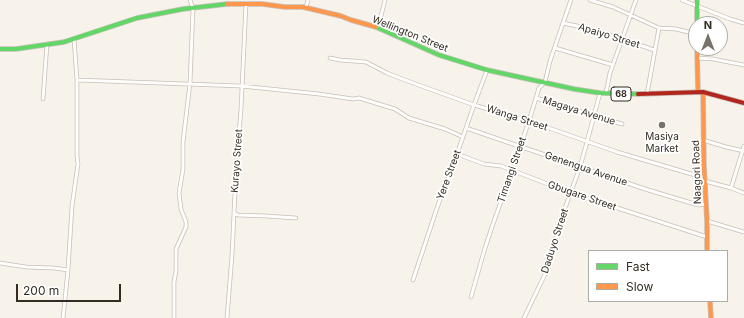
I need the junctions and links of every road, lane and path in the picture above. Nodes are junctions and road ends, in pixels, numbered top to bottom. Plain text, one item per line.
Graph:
1 (190, 0) edge
2 (308, 0) edge
3 (385, 0) edge
4 (571, 0) edge
5 (590, 0) edge
6 (636, 0) edge
7 (682, 0) edge
8 (696, 0) edge
9 (230, 2) edge
10 (246, 4) junction
11 (696, 5) junction
12 (306, 7) junction
13 (193, 8) junction
14 (631, 15) junction
15 (697, 16) edge
16 (562, 23) junction
17 (744, 23) edge
18 (378, 28) junction
19 (659, 28) junction
20 (688, 32) edge
21 (74, 39) junction
22 (622, 39) junction
23 (47, 44) junction
24 (555, 48) junction
25 (0, 49) edge
26 (654, 50) junction
27 (330, 58) dead end
28 (698, 58) joint
29 (613, 65) junction
30 (744, 65) edge
31 (487, 70) junction
32 (77, 80) junction
33 (545, 82) junction
34 (190, 83) junction
35 (242, 86) junction
36 (698, 92) junction
37 (703, 92) junction
38 (600, 93) junction
39 (606, 93) junction
40 (647, 94) junction
41 (536, 98) junction
42 (44, 99) dead end
43 (744, 103) edge
44 (474, 105) junction
45 (595, 116) junction
46 (529, 121) junction
47 (622, 124) dead end
48 (466, 128) junction
49 (463, 136) junction
50 (704, 140) junction
51 (587, 142) junction
52 (744, 146) edge
53 (520, 147) junction
54 (743, 151) edge
55 (457, 154) junction
56 (580, 167) junction
57 (512, 171) junction
58 (705, 180) junction
59 (731, 188) junction
60 (571, 193) junction
61 (744, 193) edge
62 (706, 204) junction
63 (234, 213) junction
64 (296, 218) dead end
65 (707, 221) junction
66 (744, 232) edge
67 (707, 237) junction
68 (707, 250) edge
69 (0, 263) edge
70 (68, 270) junction
71 (413, 280) dead end
72 (471, 297) dead end
73 (710, 302) edge
74 (63, 318) edge
75 (174, 318) edge
76 (227, 318) edge
77 (524, 318) edge
78 (711, 318) edge

1 - 13 street
2 - 12 street
3 - 18 street
4 - 16 street, Timangi Street
5 - 14 street
6 - 14 street
7 - 11 street
8 - 11 main road
9 - 10 main road, Wellington Street / 68
9 - 13 main road, Wellington Street / 68
10 - 12 main road, Wellington Street / 68
10 - 35 street, Kurayo Street
11 - 15 main road
11 - 17 street
12 - 18 main road, Wellington Street / 68
13 - 21 main road, Wellington Street / 68
13 - 34 street
14 - 19 street
14 - 22 street
16 - 22 street, Apaiyo Street
16 - 24 street, Timangi Street
18 - 31 main road, Wellington Street / 68
19 - 20 street
19 - 26 street
21 - 23 main road, Wellington Street / 68
21 - 32 street
22 - 26 street, Apaiyo Street
22 - 29 street
23 - 25 main road, Wellington Street / 68
23 - 42 street
24 - 29 street
24 - 33 street, Timangi Street
26 - 40 street
27 - 44 street, Wanga Street
28 - 30 street
28 - 36 main road
29 - 39 street
31 - 33 main road, Wellington Street / 68
31 - 44 street, Yere Street
32 - 34 street
32 - 70 street
33 - 38 main road, Wellington Street / 68
33 - 41 street, Timangi Street
34 - 35 street
34 - 75 street
35 - 49 street
35 - 63 street, Kurayo Street
36 - 37 main road, Wellington Street / 68
36 - 40 main road, Wellington Street / 68
37 - 43 main road, Wellington Street / 68
37 - 50 main road, Naagori Road
38 - 39 main road, Wellington Street / 68
38 - 45 street, Daduyo Street
39 - 40 main road, Wellington Street / 68
41 - 45 street, Magaya Avenue
41 - 46 street, Timangi Street
44 - 46 street, Wanga Street
44 - 48 street, Yere Street
45 - 47 street, Magaya Avenue
45 - 51 street, Daduyo Street
46 - 51 street, Wanga Street
46 - 53 street, Timangi Street
48 - 49 street, Yere Street
48 - 53 street, Genengua Avenue
49 - 55 street, Yere Street
50 - 54 street
50 - 58 main road, Naagori Road
51 - 56 street, Daduyo Street
51 - 58 street, Wanga Street
52 - 54 street
53 - 56 street, Genengua Avenue
53 - 57 street, Timangi Street
54 - 59 street
55 - 57 street, Gbugare Street
55 - 71 street, Yere Street
56 - 60 street, Daduyo Street
56 - 62 street, Genengua Avenue
57 - 60 street, Gbugare Street
57 - 72 street, Timangi Street
58 - 59 street, Wanga Street
58 - 62 main road, Naagori Road
59 - 61 street, Wanga Street
60 - 67 street, Gbugare Street
60 - 77 street, Daduyo Street
62 - 65 main road, Naagori Road
63 - 64 street
63 - 76 street, Kurayo Street
65 - 66 street
65 - 67 main road, Naagori Road
67 - 68 main road, Naagori Road
69 - 70 street
70 - 74 street
73 - 78 main road

